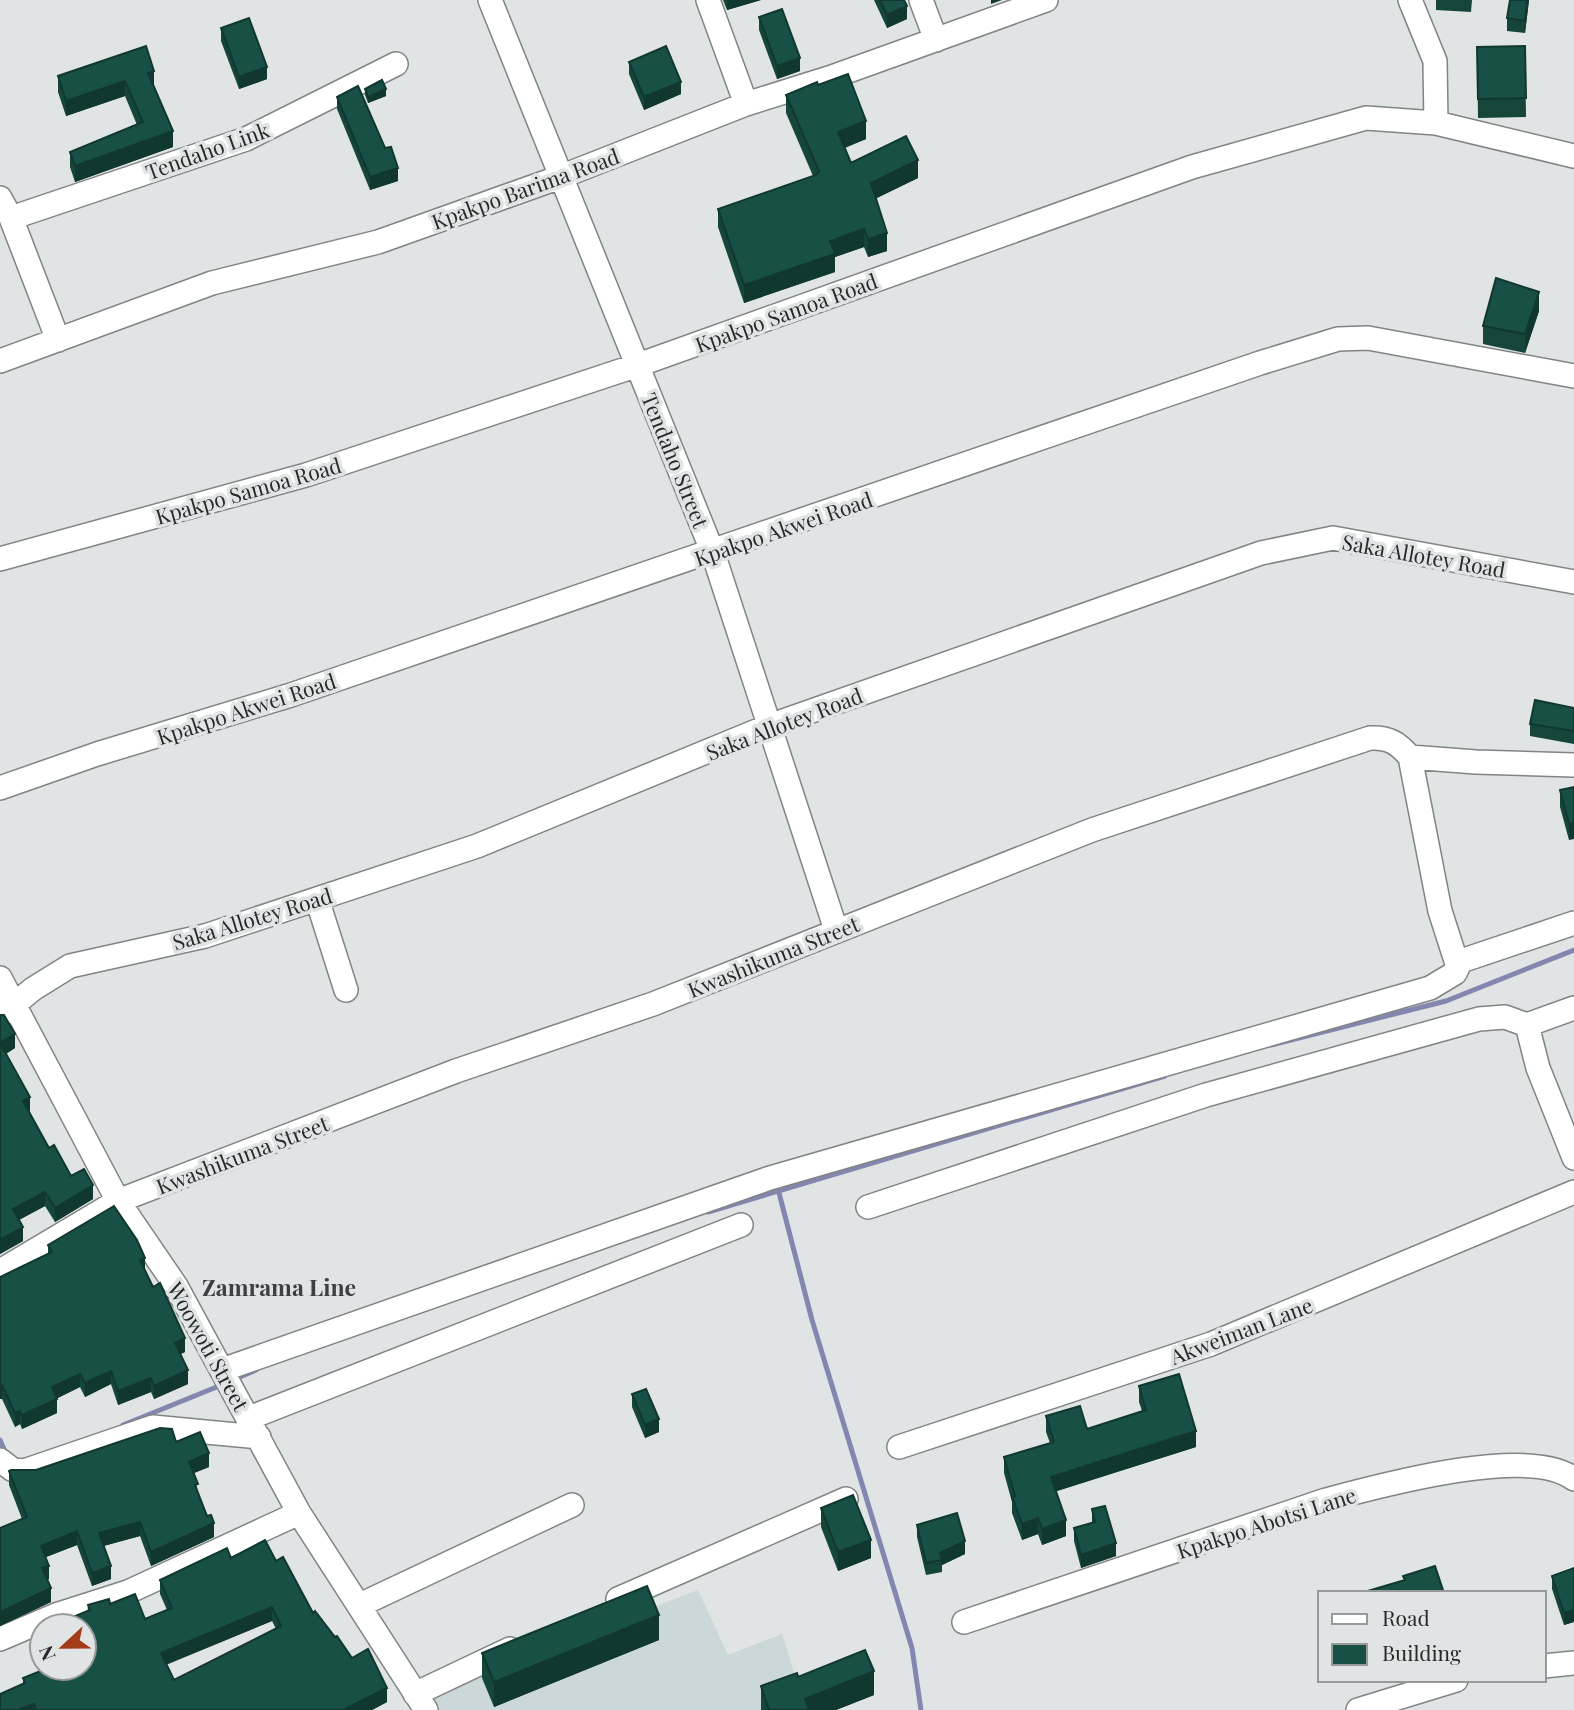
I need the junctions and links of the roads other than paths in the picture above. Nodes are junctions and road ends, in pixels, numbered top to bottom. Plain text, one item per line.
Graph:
1 (490, 0) edge
2 (708, 0) edge
3 (921, 0) edge
4 (1046, 0) edge
5 (1410, 0) edge
6 (936, 40) junction
7 (396, 64) dead end
8 (746, 104) junction
9 (1436, 123) junction
10 (1574, 156) edge
11 (563, 176) junction
12 (5, 208) edge
13 (58, 340) junction
14 (0, 361) edge
15 (638, 365) junction
16 (1574, 376) edge
17 (713, 553) junction
18 (0, 559) edge
19 (1574, 582) edge
20 (769, 726) junction
21 (1413, 764) junction
22 (1574, 765) edge
23 (0, 788) edge
24 (317, 899) junction
25 (1574, 923) edge
26 (836, 930) junction
27 (1458, 962) junction
28 (0, 978) edge
29 (346, 990) dead end
30 (1574, 1008) edge
31 (7, 1011) edge
32 (1527, 1026) junction
33 (1574, 1158) edge
34 (1574, 1192) edge
35 (118, 1201) junction
36 (868, 1207) dead end
37 (741, 1226) dead end
38 (0, 1271) edge
39 (225, 1375) junction
40 (249, 1418) junction
41 (899, 1447) dead end
42 (0, 1460) edge
43 (1574, 1479) edge
44 (846, 1499) edge
45 (572, 1505) dead end
46 (299, 1513) junction
47 (360, 1605) junction
48 (597, 1609) edge
49 (964, 1622) dead end
50 (536, 1637) edge
51 (0, 1639) edge
52 (1574, 1663) edge
53 (1546, 1666) edge
54 (1450, 1682) edge
55 (420, 1702) edge
56 (1358, 1710) edge

1 - 11 street, Tendaho Street
2 - 8 street
3 - 6 street
4 - 6 street, Kpakpo Barima Road
5 - 9 street
6 - 8 street, Kpakpo Barima Road
7 - 12 street, Tendaho Link
8 - 11 street, Kpakpo Barima Road
9 - 10 street, Kpakpo Samoa Road
9 - 15 street, Kpakpo Samoa Road
11 - 13 street, Kpakpo Barima Road
11 - 15 street, Tendaho Street
12 - 13 street
13 - 14 street, Kpakpo Barima Road
15 - 17 street, Tendaho Street
15 - 18 street, Kpakpo Samoa Road
16 - 17 street, Kpakpo Akwei Road
17 - 20 street, Tendaho Street
17 - 23 street, Kpakpo Akwei Road
19 - 20 street, Saka Allotey Road
20 - 24 street, Saka Allotey Road
20 - 26 street, Tendaho Street
21 - 22 street
21 - 26 street, Kwashikuma Street
21 - 27 street
24 - 29 street
24 - 31 street, Saka Allotey Road
25 - 27 street
26 - 35 street, Kwashikuma Street
27 - 39 street
28 - 31 street, Woowoti Street
30 - 32 street
31 - 35 street, Woowoti Street
32 - 33 street
32 - 36 street
34 - 41 street, Akweiman Lane
35 - 38 street, Kwashikuma Street
35 - 39 street, Woowoti Street
37 - 40 street
39 - 40 street, Woowoti Street
40 - 42 street
40 - 46 street, Woowoti Street
43 - 49 street, Kpakpo Abotsi Lane
44 - 48 street
45 - 47 street
46 - 47 street, Woowoti Street
46 - 51 street
47 - 55 street, Woowoti Street
50 - 55 street
52 - 53 street
54 - 56 street

